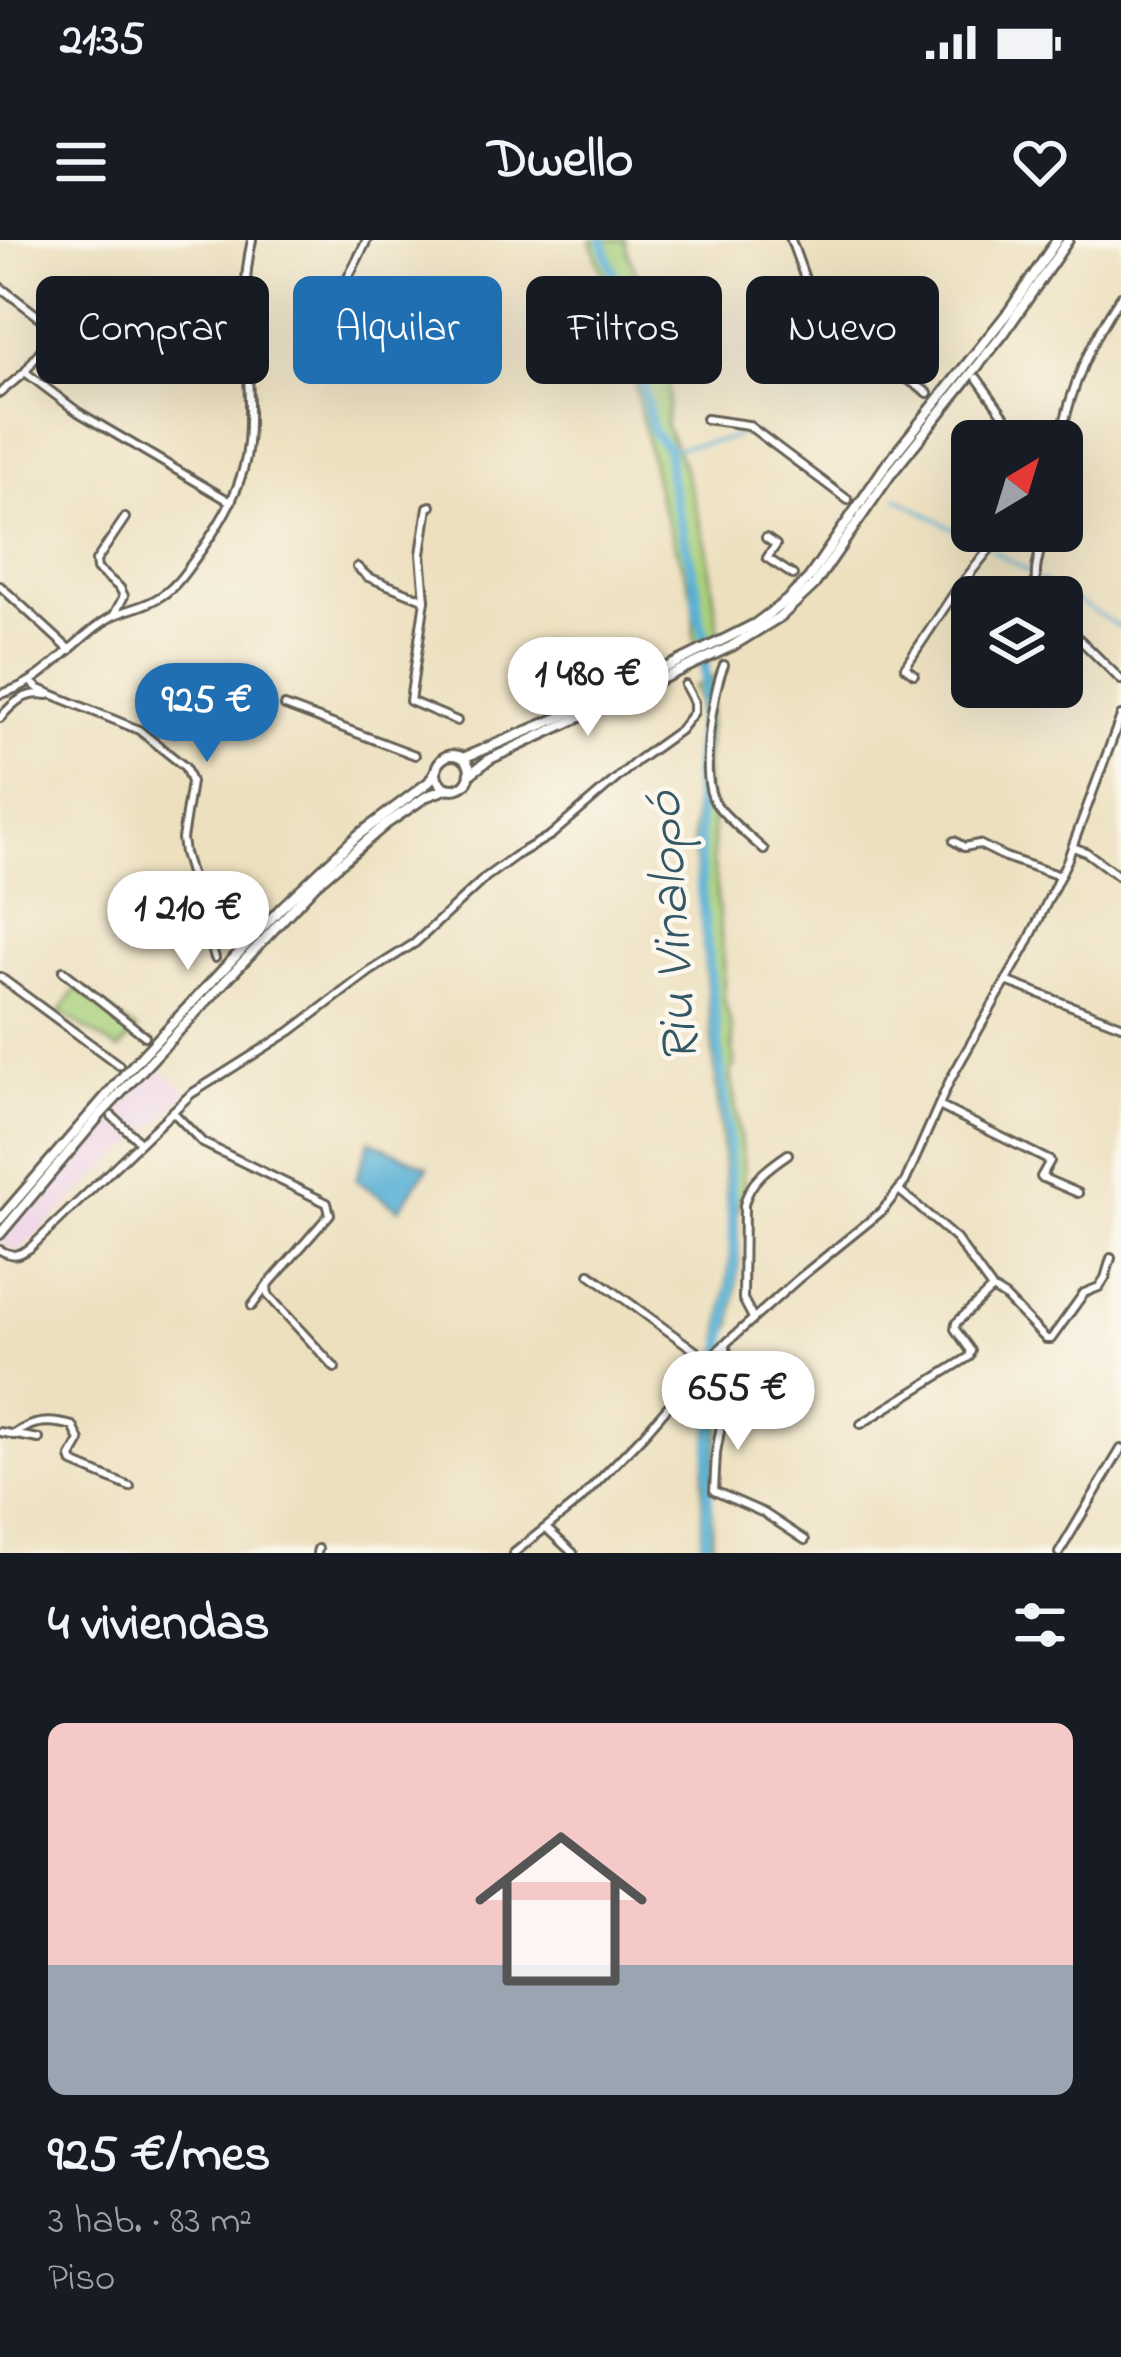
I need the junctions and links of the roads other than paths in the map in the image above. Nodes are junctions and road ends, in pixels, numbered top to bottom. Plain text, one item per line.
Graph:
1 (251, 240) edge
2 (367, 240) edge
3 (791, 240) edge
4 (1057, 240) edge
5 (1068, 240) edge
6 (349, 276) edge
7 (804, 276) edge
8 (0, 287) edge
9 (1121, 296) edge
10 (25, 373) junction
11 (977, 378) dead end
12 (915, 384) edge
13 (0, 393) edge
14 (928, 393) dead end
15 (706, 418) dead end
16 (1007, 420) edge
17 (1065, 420) edge
18 (848, 500) dead end
19 (231, 502) junction
20 (431, 506) dead end
21 (125, 518) dead end
22 (766, 538) dead end
23 (987, 552) edge
24 (357, 567) dead end
25 (793, 575) dead end
26 (0, 586) edge
27 (425, 600) junction
28 (113, 616) junction
29 (729, 642) junction
30 (1083, 643) edge
31 (70, 650) junction
32 (682, 665) junction
33 (724, 665) dead end
34 (914, 674) dead end
35 (1121, 680) edge
36 (31, 682) junction
37 (685, 685) dead end
38 (0, 694) edge
39 (63, 698) junction
40 (285, 706) dead end
41 (1121, 716) edge
42 (0, 718) edge
43 (458, 721) dead end
44 (415, 755) dead end
45 (464, 758) junction
46 (435, 772) junction
47 (470, 774) junction
48 (446, 788) junction
49 (954, 841) dead end
50 (1073, 847) junction
51 (764, 850) dead end
52 (1060, 875) junction
53 (1121, 878) edge
54 (215, 958) dead end
55 (63, 971) dead end
56 (0, 977) edge
57 (1006, 981) junction
58 (1121, 1025) edge
59 (145, 1036) dead end
60 (119, 1065) dead end
61 (938, 1105) junction
62 (174, 1112) junction
63 (112, 1116) dead end
64 (141, 1142) junction
65 (788, 1154) dead end
66 (899, 1190) junction
67 (1078, 1193) dead end
68 (0, 1220) edge
69 (0, 1234) edge
70 (0, 1250) edge
71 (1111, 1258) dead end
72 (590, 1274) dead end
73 (267, 1286) junction
74 (992, 1289) junction
75 (252, 1306) dead end
76 (753, 1318) junction
77 (727, 1341) junction
78 (709, 1358) junction
79 (334, 1368) dead end
80 (861, 1424) dead end
81 (0, 1432) edge
82 (13, 1435) junction
83 (39, 1439) dead end
84 (1121, 1449) edge
85 (130, 1487) dead end
86 (546, 1528) junction
87 (805, 1540) dead end
88 (514, 1553) edge
89 (573, 1553) edge
90 (1059, 1553) edge

1 - 19 street
2 - 6 street
3 - 7 street
4 - 29 main road
5 - 29 main road
8 - 10 street
9 - 17 street
10 - 13 street
10 - 19 street
11 - 16 street
12 - 14 street
15 - 18 street
19 - 28 street
20 - 27 street
21 - 28 street
22 - 25 street
23 - 34 street
24 - 27 street
26 - 31 street
27 - 43 street
28 - 31 street
29 - 32 main road
30 - 35 street
31 - 36 street
32 - 45 main road
32 - 47 main road
33 - 51 street
36 - 38 street
36 - 39 street
37 - 62 street
39 - 42 street
39 - 54 street
40 - 44 street
41 - 50 street
45 - 46 main road
45 - 47 main road
46 - 48 main road
46 - 68 main road
47 - 48 main road
48 - 69 main road
49 - 52 street
50 - 52 street
50 - 53 street
52 - 57 street
55 - 59 street
56 - 60 street
57 - 58 street
57 - 61 street
61 - 66 street
61 - 67 street
62 - 64 street
62 - 73 street
63 - 64 street
64 - 70 street
65 - 76 street
66 - 74 street
66 - 76 street
71 - 74 street
72 - 78 street
73 - 75 street
73 - 79 street
74 - 80 street
76 - 77 street
77 - 78 street
77 - 87 street
78 - 86 street
81 - 82 street
82 - 83 street
82 - 85 street
84 - 90 street
86 - 88 street
86 - 89 street

